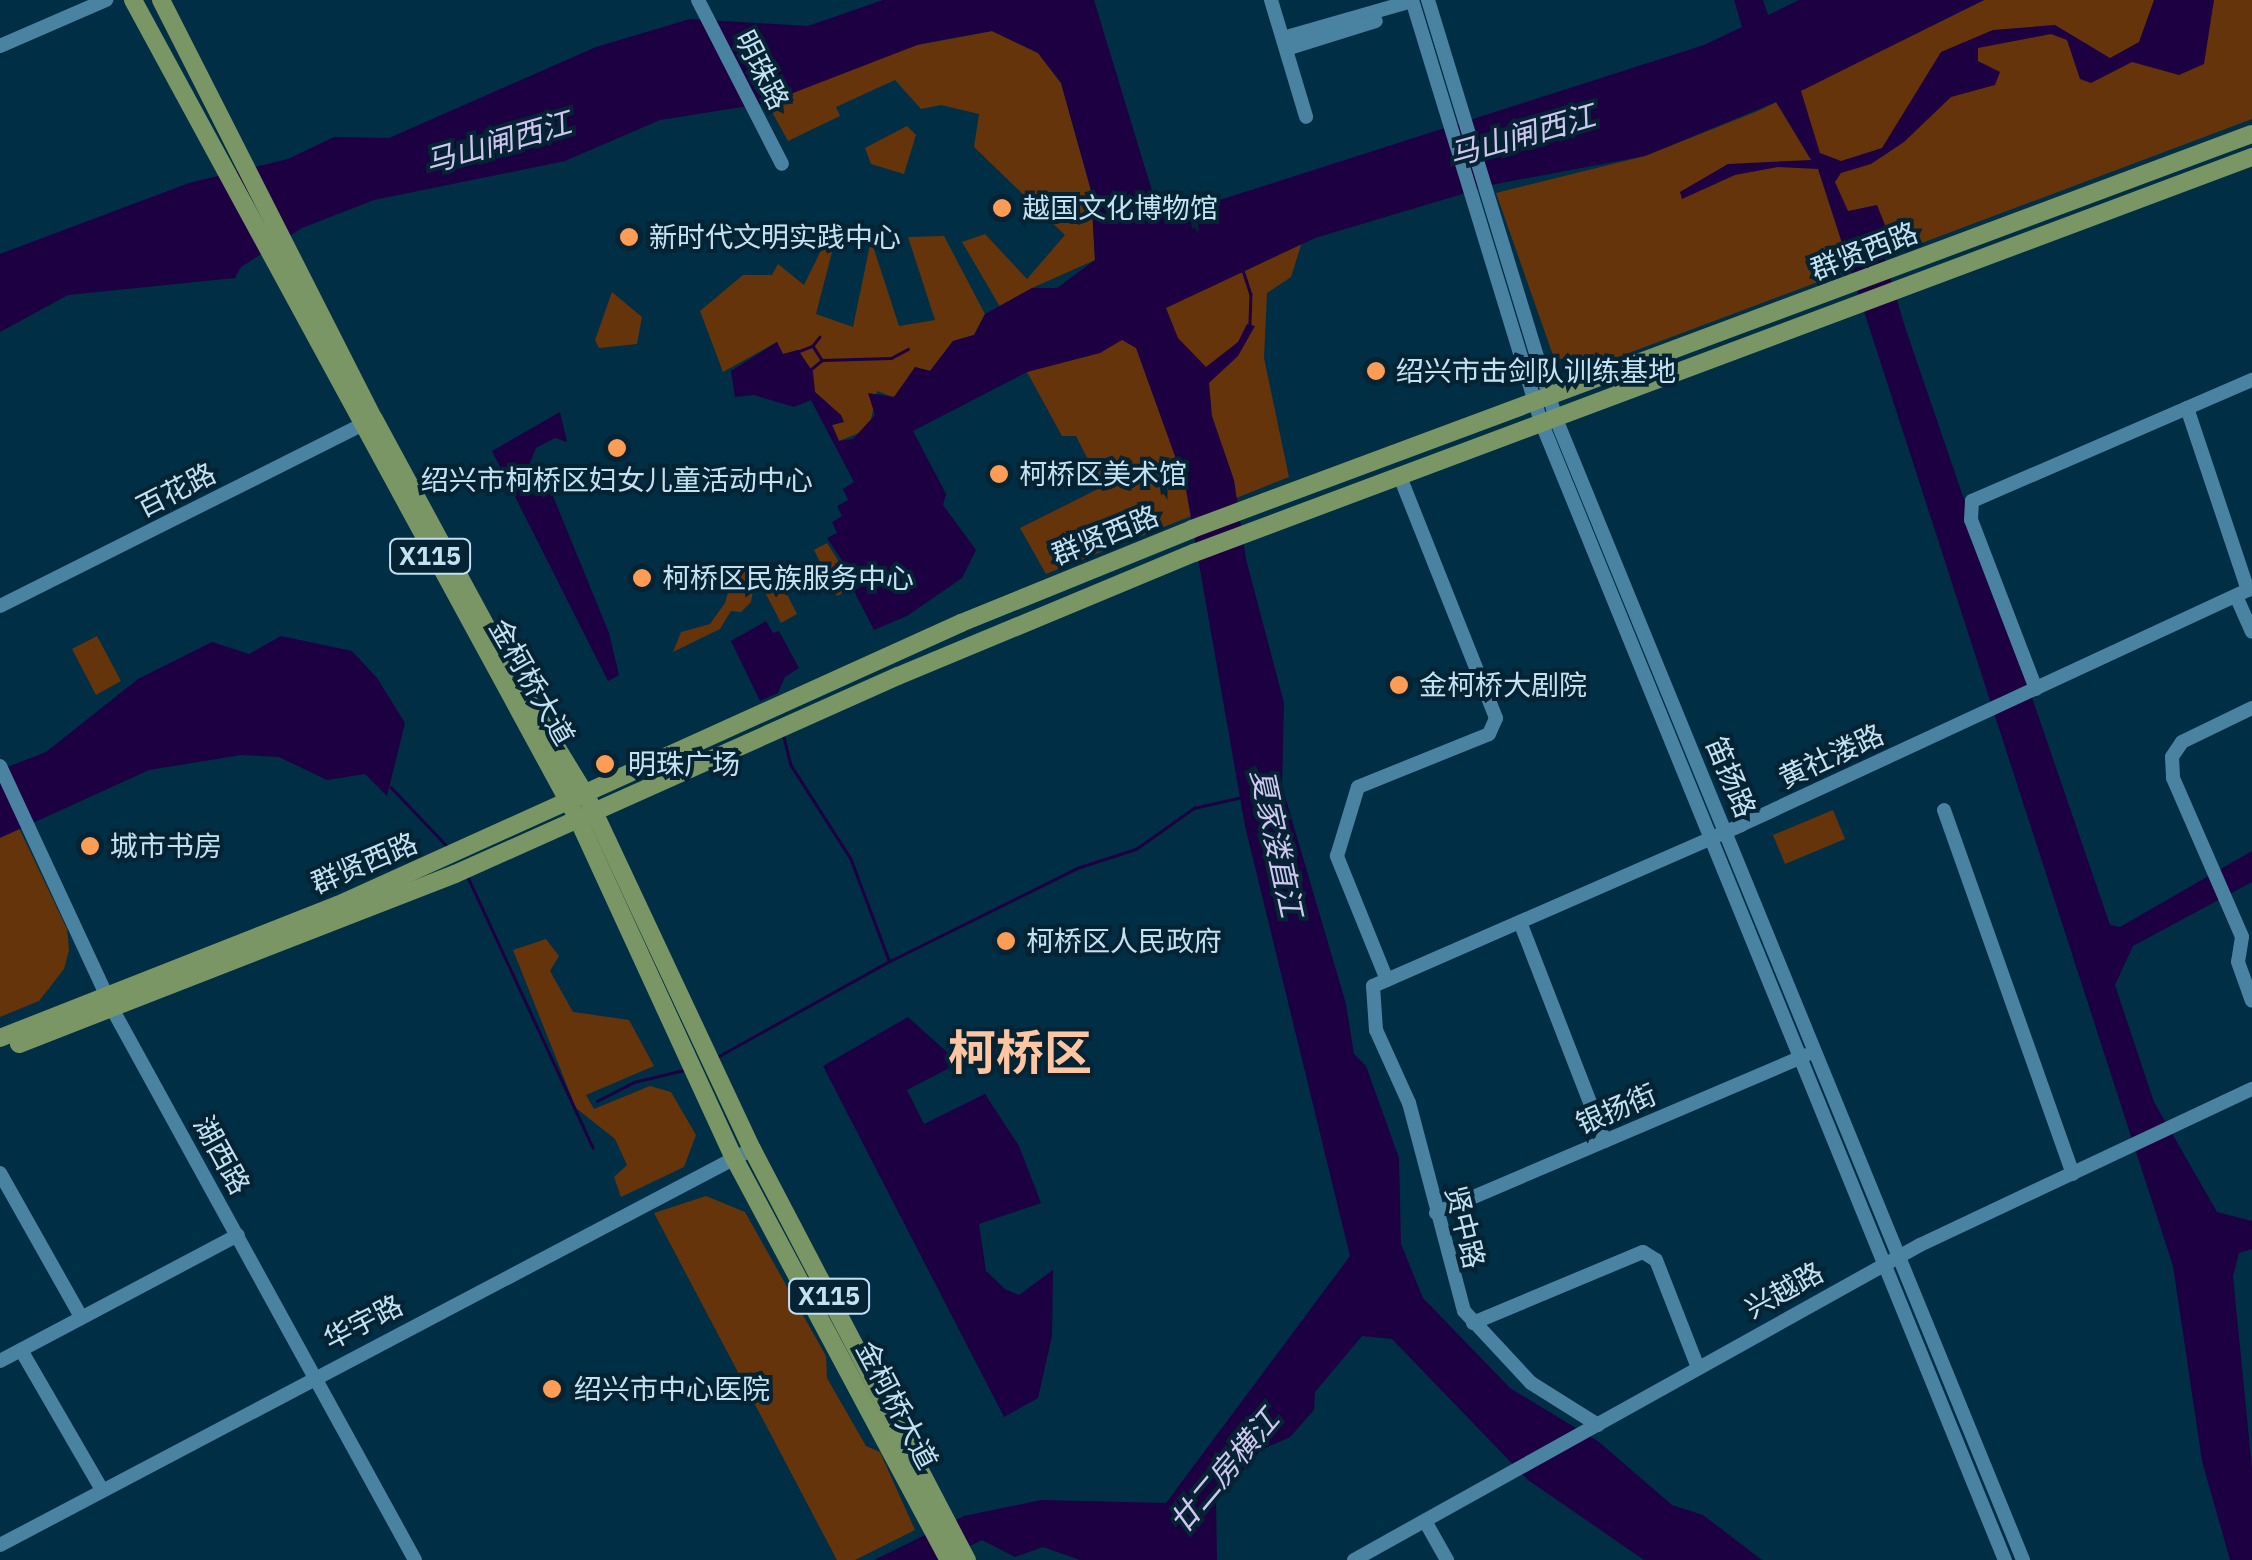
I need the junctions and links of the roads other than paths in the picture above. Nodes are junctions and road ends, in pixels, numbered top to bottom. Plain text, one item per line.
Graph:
1 (106, 0) edge
2 (133, 0) edge
3 (161, 0) edge
4 (1270, 0) edge
5 (1428, 0) edge
6 (1413, 4) edge
7 (701, 6) edge
8 (1284, 44) junction
9 (0, 46) edge
10 (1448, 100) junction
11 (1306, 117) dead end
12 (2252, 134) edge
13 (2252, 157) edge
14 (782, 164) dead end
15 (2252, 380) edge
16 (1542, 401) junction
17 (2188, 408) junction
18 (1549, 422) junction
19 (367, 423) junction
20 (1400, 476) junction
21 (2246, 591) edge
22 (0, 606) edge
23 (2252, 632) edge
24 (2034, 689) junction
25 (2252, 708) edge
26 (0, 766) edge
27 (582, 807) junction
28 (1944, 810) dead end
29 (1726, 832) junction
30 (1708, 840) junction
31 (472, 856) junction
32 (1520, 922) junction
33 (1380, 983) junction
34 (2252, 1001) edge
35 (111, 1004) junction
36 (0, 1038) edge
37 (0, 1050) edge
38 (1816, 1051) junction
39 (1800, 1058) junction
40 (2252, 1089) edge
41 (1605, 1141) junction
42 (752, 1149) junction
43 (734, 1158) junction
44 (0, 1174) edge
45 (2073, 1174) junction
46 (1436, 1213) junction
47 (238, 1236) junction
48 (1902, 1255) junction
49 (1881, 1266) junction
50 (81, 1317) junction
51 (1473, 1323) junction
52 (21, 1350) junction
53 (0, 1361) edge
54 (1698, 1368) junction
55 (318, 1374) junction
56 (1594, 1427) junction
57 (102, 1490) junction
58 (1424, 1521) junction
59 (938, 1522) junction
60 (0, 1544) edge
61 (960, 1558) edge
62 (416, 1560) edge
63 (1354, 1560) edge
64 (1447, 1560) edge
65 (2006, 1560) edge
66 (2024, 1560) edge

1 - 9 street
2 - 19 main road, 金柯桥大道 / X115
3 - 19 main road, 金柯桥大道 / X115
4 - 8 street
5 - 10 street, 笛扬路
6 - 8 street
6 - 10 street, 笛扬路
7 - 14 street, 明珠路
8 - 11 street
10 - 16 street, 笛扬路
12 - 16 main road, 群贤西路
13 - 18 main road, 群贤西路
15 - 17 street
16 - 18 street, 笛扬路
16 - 27 main road, 群贤西路
17 - 21 street
17 - 24 street
18 - 20 main road, 群贤西路
18 - 29 street, 笛扬路
18 - 30 street, 笛扬路
19 - 22 street, 百花路
19 - 27 main road, 金柯桥大道 / X115
20 - 27 main road, 群贤西路
20 - 33 street, 贤中路
21 - 23 street
21 - 24 street, 黄社溇路
24 - 29 street, 黄社溇路
25 - 34 street
26 - 35 street, 湖西路
27 - 31 main road, 群贤西路
27 - 42 main road, 金柯桥大道 / X115
27 - 43 main road, 金柯桥大道 / X115
28 - 45 street
29 - 30 street, 黄社溇路
29 - 38 street, 笛扬路
30 - 32 street, 黄社溇路
30 - 39 street, 笛扬路
31 - 35 main road, 群贤西路
31 - 35 main road, 群贤西路
32 - 33 street, 黄社溇路
32 - 41 street
33 - 46 street, 贤中路
35 - 36 main road, 群贤西路
35 - 37 main road, 群贤西路
35 - 47 street, 湖西路
38 - 39 street, 银扬街
38 - 48 street, 笛扬路
39 - 41 street, 银扬街
39 - 49 street, 笛扬路
40 - 45 street, 兴越路
41 - 46 street, 银扬街
42 - 43 street, 华宇路
42 - 59 main road, 金柯桥大道 / X115
43 - 55 street, 华宇路
43 - 59 main road, 金柯桥大道 / X115
44 - 50 street
45 - 48 street, 兴越路
46 - 51 street, 贤中路
47 - 50 street
47 - 55 street, 湖西路
48 - 49 street, 兴越路
48 - 66 street, 笛扬路
49 - 54 street, 兴越路
49 - 65 street, 笛扬路
50 - 52 street
51 - 54 street
51 - 56 street, 贤中路
52 - 53 street
52 - 57 street
54 - 56 street, 兴越路
55 - 57 street, 华宇路
55 - 62 street, 湖西路
56 - 58 street, 兴越路
57 - 60 street, 华宇路
58 - 63 street, 兴越路
58 - 64 street
59 - 61 main road, 金柯桥大道 / X115

